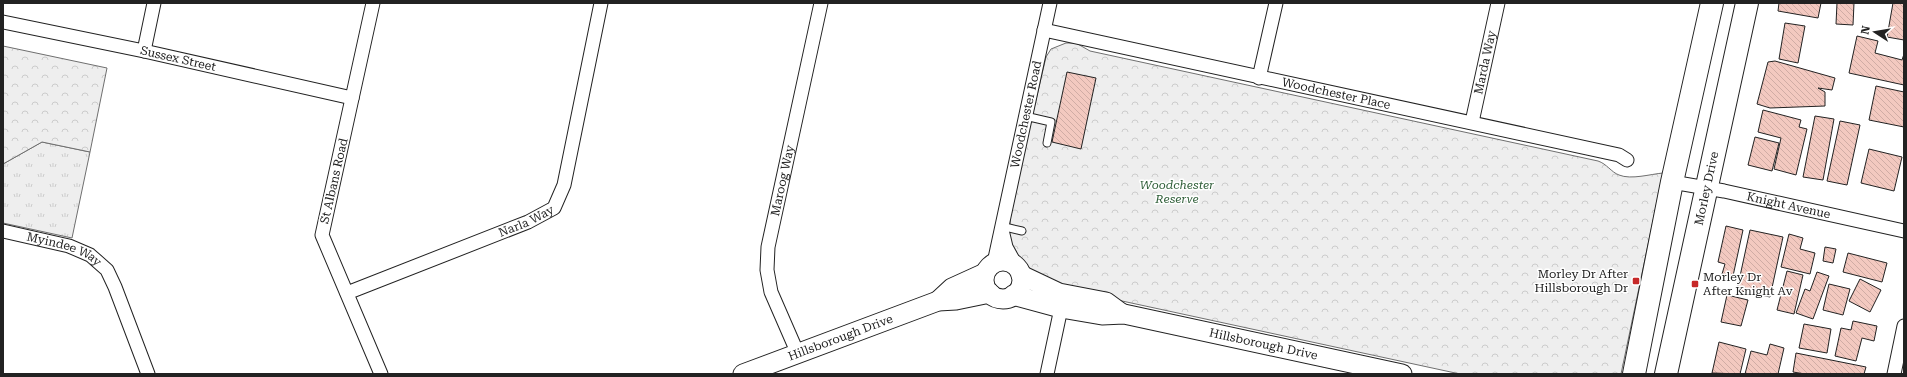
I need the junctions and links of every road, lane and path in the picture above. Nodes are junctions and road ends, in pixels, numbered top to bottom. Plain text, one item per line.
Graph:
1 (154, 3) edge
2 (373, 3) edge
3 (601, 3) edge
4 (821, 3) edge
5 (1050, 3) edge
6 (1276, 3) edge
7 (1498, 3) edge
8 (1712, 3) edge
9 (1747, 3) edge
10 (3, 22) edge
11 (1044, 30) junction
12 (144, 51) junction
13 (1259, 78) junction
14 (352, 98) junction
15 (1025, 116) junction
16 (1472, 122) junction
17 (1047, 143) dead end
18 (1627, 160) dead end
19 (1672, 182) junction
20 (1707, 188) junction
21 (1001, 226) junction
22 (3, 231) edge
23 (1022, 231) dead end
24 (1904, 232) edge
25 (989, 268) junction
26 (1019, 272) junction
27 (347, 293) junction
28 (990, 293) junction
29 (1013, 295) junction
30 (938, 301) junction
31 (1062, 301) junction
32 (1904, 326) edge
33 (798, 354) junction
34 (148, 374) edge
35 (381, 374) edge
36 (743, 374) edge
37 (1047, 374) edge
38 (1402, 374) edge
39 (1634, 374) edge
40 (1666, 374) edge
41 (1894, 374) edge

1 - 12 street
2 - 14 street, St Albans Road
3 - 27 street, Narla Way
4 - 33 street, Maroog Way
5 - 11 street, Woodchester Road
6 - 13 street
7 - 16 street, Marda Way
8 - 19 highway
9 - 20 highway, Morley Drive
10 - 12 street, Sussex Street
11 - 13 street, Woodchester Place
11 - 15 street, Woodchester Road
12 - 14 street, Sussex Street
13 - 16 street, Woodchester Place
14 - 27 street, St Albans Road
15 - 17 lane
15 - 21 street, Woodchester Road
16 - 18 street, Woodchester Place
19 - 20 street, Knight Avenue
19 - 39 highway
20 - 24 street, Knight Avenue
20 - 40 highway, Morley Drive
21 - 23 lane
21 - 25 street, Woodchester Road
21 - 26 street, Woodchester Road
22 - 34 street, Myindee Way
25 - 26 street
25 - 28 street
25 - 30 street, Hillsborough Drive
26 - 29 street
26 - 31 street, Hillsborough Drive
27 - 35 street, St Albans Road
28 - 29 street
28 - 30 street, Hillsborough Drive
29 - 31 street, Hillsborough Drive
30 - 33 street, Hillsborough Drive
31 - 37 street
31 - 38 street, Hillsborough Drive
32 - 41 street
33 - 36 street, Hillsborough Drive

